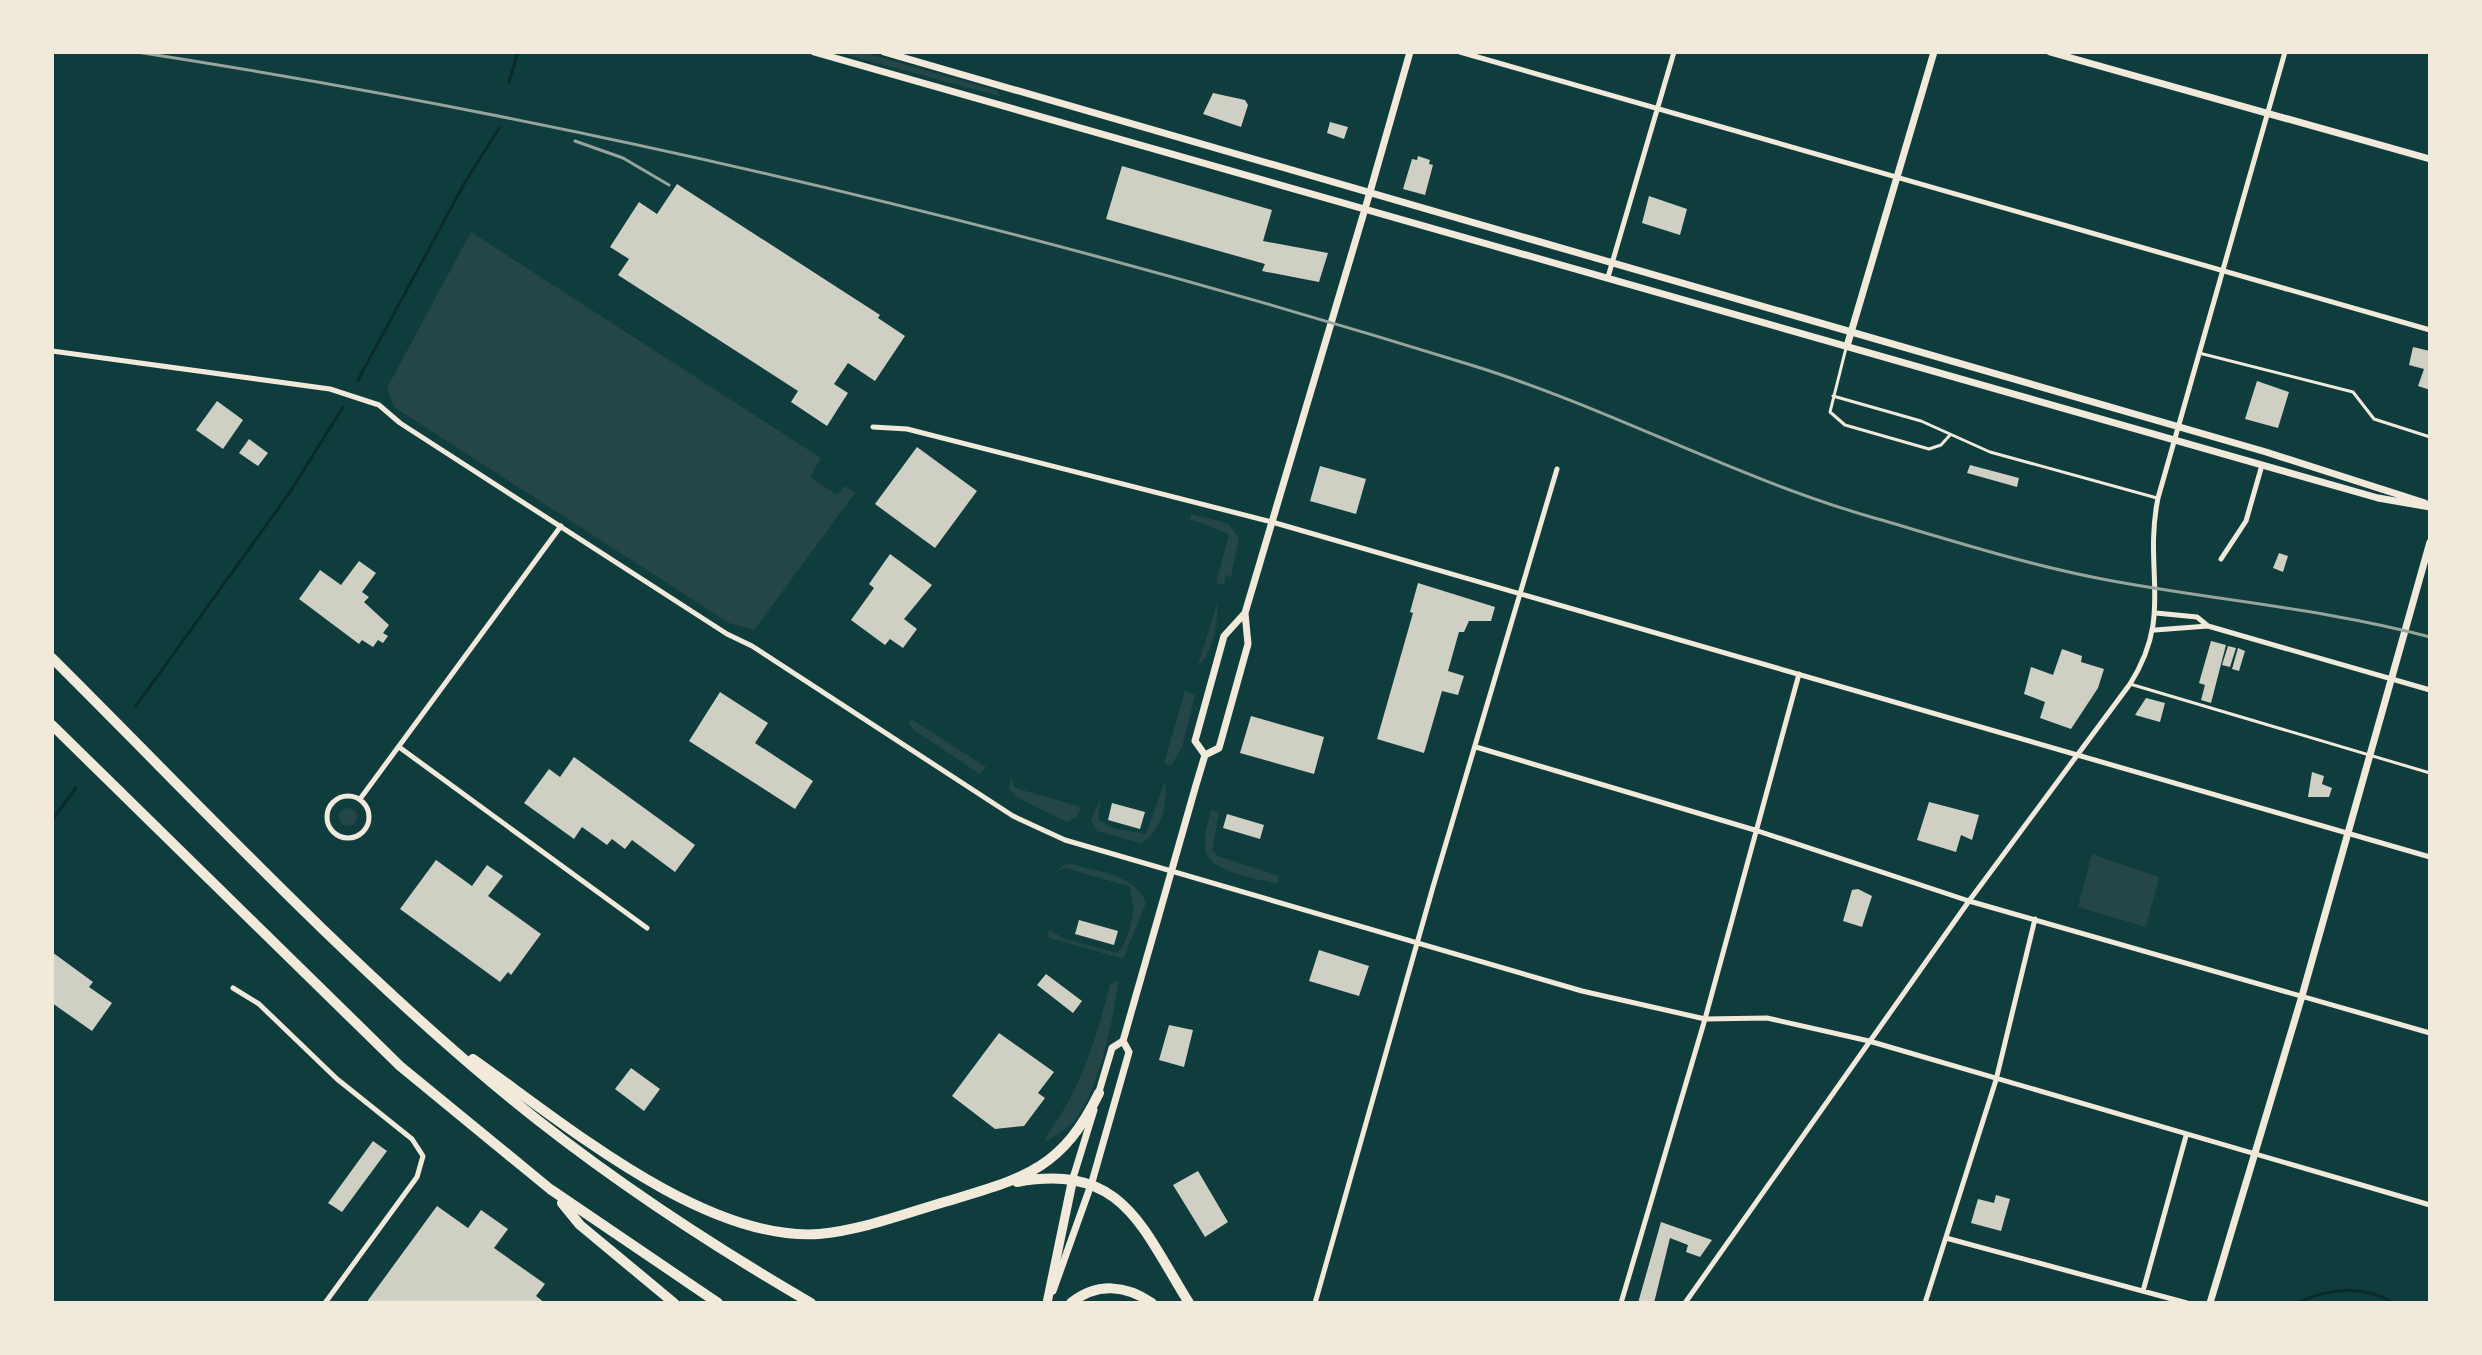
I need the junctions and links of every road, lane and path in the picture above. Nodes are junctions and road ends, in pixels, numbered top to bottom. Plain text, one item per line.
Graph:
1 (814, 52) edge
2 (884, 52) edge
3 (1410, 52) edge
4 (1460, 52) edge
5 (1674, 52) edge
6 (1934, 52) edge
7 (2050, 52) edge
8 (2285, 52) edge
9 (905, 55) edge
10 (1658, 108) junction
11 (2268, 115) junction
12 (2430, 159) edge
13 (1898, 178) junction
14 (1370, 192) junction
15 (1364, 210) junction
16 (1612, 265) junction
17 (2224, 270) junction
18 (1608, 277) junction
19 (2430, 330) edge
20 (1850, 334) junction
21 (1847, 346) junction
22 (52, 351) edge
23 (2199, 353) junction
24 (1833, 396) junction
25 (873, 427) dead end
26 (2177, 428) junction
27 (1950, 435) junction
28 (2430, 437) edge
29 (2174, 440) junction
30 (2262, 465) junction
31 (1557, 469) dead end
32 (2158, 498) junction
33 (2430, 506) edge
34 (1272, 522) junction
35 (561, 526) junction
36 (2430, 542) edge
37 (2221, 559) dead end
38 (1519, 593) junction
39 (1245, 613) junction
40 (2156, 613) junction
41 (2208, 626) junction
42 (2155, 630) junction
43 (52, 658) edge
44 (1799, 674) junction
45 (2392, 677) junction
46 (2130, 684) junction
47 (2430, 690) edge
48 (52, 725) edge
49 (399, 747) junction
50 (1476, 747) junction
51 (2078, 754) junction
52 (1205, 755) junction
53 (2369, 755) junction
54 (2430, 773) edge
55 (360, 799) junction
56 (1758, 831) junction
57 (2348, 834) junction
58 (2430, 857) edge
59 (1172, 872) junction
60 (1969, 901) junction
61 (2035, 919) junction
62 (647, 928) dead end
63 (1417, 945) junction
64 (233, 988) dead end
65 (2302, 996) junction
66 (1705, 1019) junction
67 (430, 1029) junction
68 (2430, 1033) edge
69 (1123, 1041) junction
70 (1869, 1041) junction
71 (1996, 1080) junction
72 (1099, 1093) junction
73 (2186, 1136) junction
74 (2255, 1156) junction
75 (1073, 1178) junction
76 (1092, 1182) junction
77 (550, 1189) junction
78 (988, 1189) junction
79 (2430, 1205) edge
80 (1946, 1238) junction
81 (2143, 1291) junction
82 (325, 1303) edge
83 (674, 1303) edge
84 (718, 1303) edge
85 (811, 1303) edge
86 (1048, 1303) edge
87 (1071, 1303) edge
88 (1152, 1303) edge
89 (1189, 1303) edge
90 (1315, 1303) edge
91 (1621, 1303) edge
92 (1685, 1303) edge
93 (1925, 1303) edge
94 (2187, 1303) edge
95 (2210, 1303) edge

1 - 15 main road
2 - 9 main road
3 - 14 main road
4 - 10 street
5 - 10 street
6 - 13 main road
7 - 11 main road
8 - 11 street
9 - 14 main road
10 - 13 street
10 - 16 street
11 - 12 main road
11 - 17 street
13 - 17 street
13 - 20 main road
14 - 15 main road
14 - 16 main road
15 - 18 main road
15 - 34 main road
16 - 18 street
16 - 20 main road
17 - 19 street
17 - 23 street
18 - 21 main road
20 - 21 main road
20 - 26 main road
21 - 24 lane
21 - 29 main road
22 - 35 street
23 - 26 street
23 - 28 lane
24 - 27 lane
24 - 27 lane
25 - 34 street
26 - 29 street
26 - 33 main road
27 - 32 lane
29 - 30 main road
29 - 32 street
30 - 33 main road
30 - 37 street
31 - 38 street
32 - 40 street
34 - 38 street
34 - 39 main road
35 - 49 street
35 - 59 street
36 - 45 main road
38 - 44 street
38 - 50 street
39 - 52 main road
39 - 52 main road
40 - 41 street
40 - 42 street
41 - 42 street
41 - 45 street
42 - 46 street
43 - 67 highway
44 - 51 street
44 - 56 street
45 - 47 street
45 - 53 main road
46 - 51 street
46 - 53 lane
48 - 77 highway
49 - 55 street
49 - 62 street
50 - 56 street
50 - 63 street
51 - 57 street
51 - 60 street
52 - 59 main road
53 - 54 lane
53 - 57 main road
55 - 55 street
56 - 60 street
56 - 66 street
57 - 58 street
57 - 65 main road
59 - 63 street
59 - 69 main road
60 - 61 street
60 - 70 street
61 - 65 street
61 - 71 street
63 - 66 street
63 - 90 street
64 - 82 street
65 - 68 street
65 - 74 main road
66 - 70 street
66 - 91 street
67 - 78 highway
67 - 85 highway
69 - 72 main road
69 - 76 main road
70 - 71 street
70 - 92 street
71 - 73 street
71 - 80 street
72 - 75 main road
72 - 78 highway
73 - 74 street
73 - 81 street
74 - 79 street
74 - 95 main road
75 - 76 highway
75 - 78 highway
75 - 86 highway
76 - 86 main road
76 - 89 highway
77 - 83 highway
77 - 84 highway
80 - 81 street
80 - 93 street
81 - 94 street
87 - 88 highway

